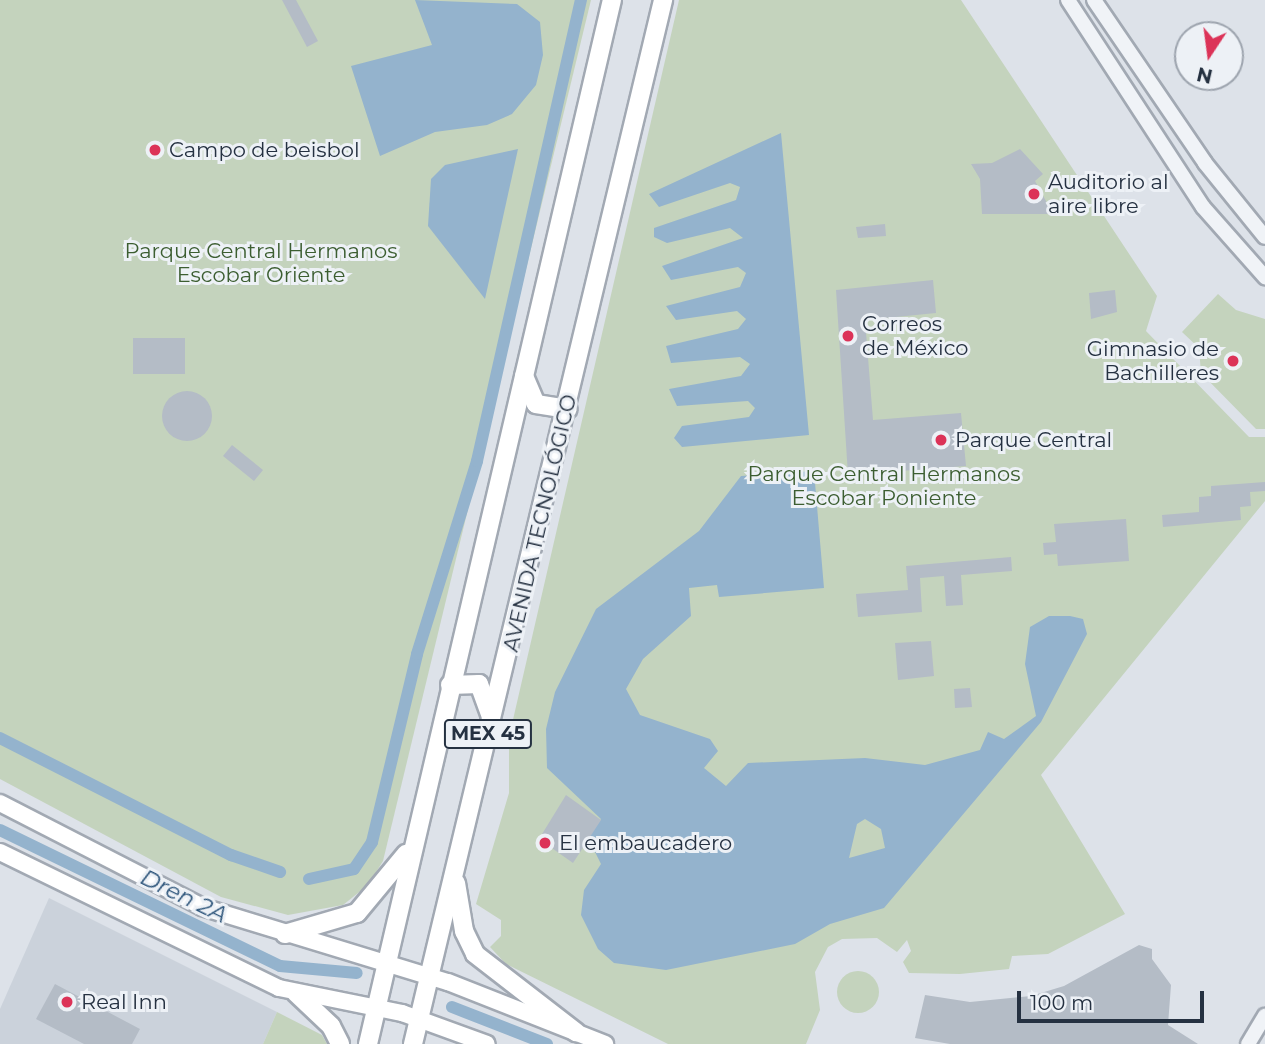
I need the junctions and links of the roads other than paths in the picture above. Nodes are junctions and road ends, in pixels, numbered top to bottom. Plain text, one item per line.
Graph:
1 (612, 0) edge
2 (663, 0) edge
3 (1068, 0) edge
4 (1094, 0) edge
5 (1174, 115) junction
6 (1153, 128) junction
7 (1265, 237) edge
8 (1265, 277) edge
9 (524, 376) junction
10 (568, 409) junction
11 (450, 685) junction
12 (490, 722) junction
13 (0, 803) edge
14 (414, 842) junction
15 (0, 852) edge
16 (455, 871) junction
17 (285, 934) junction
18 (387, 967) junction
19 (428, 980) junction
20 (296, 993) junction
21 (379, 1001) junction
22 (420, 1015) junction
23 (1265, 1016) edge
24 (576, 1032) junction
25 (340, 1044) edge
26 (368, 1044) edge
27 (413, 1044) edge
28 (486, 1044) edge
29 (605, 1044) edge
30 (1248, 1044) edge

1 - 9 main road, MEX 45
2 - 10 main road, AVENIDA TECNOLÓGICO / MEX 45
3 - 6 street
4 - 5 street
5 - 6 street
5 - 7 street
6 - 8 street
9 - 10 main road
9 - 11 main road, MEX 45
10 - 12 main road, AVENIDA TECNOLÓGICO / MEX 45
11 - 12 main road
11 - 14 main road, MEX 45
12 - 16 main road, AVENIDA TECNOLÓGICO / MEX 45
13 - 17 main road
14 - 17 main road
14 - 18 main road, MEX 45
15 - 20 main road
16 - 19 main road, AVENIDA TECNOLÓGICO / MEX 45
16 - 24 main road
17 - 18 main road
18 - 19 main road
18 - 21 main road, MEX 45
19 - 22 main road, AVENIDA TECNOLÓGICO / MEX 45
19 - 24 main road
20 - 21 main road
20 - 25 main road
21 - 22 main road
21 - 26 main road, MEX 45
22 - 27 main road, AVENIDA TECNOLÓGICO / MEX 45
22 - 28 main road
23 - 30 street
24 - 29 main road

